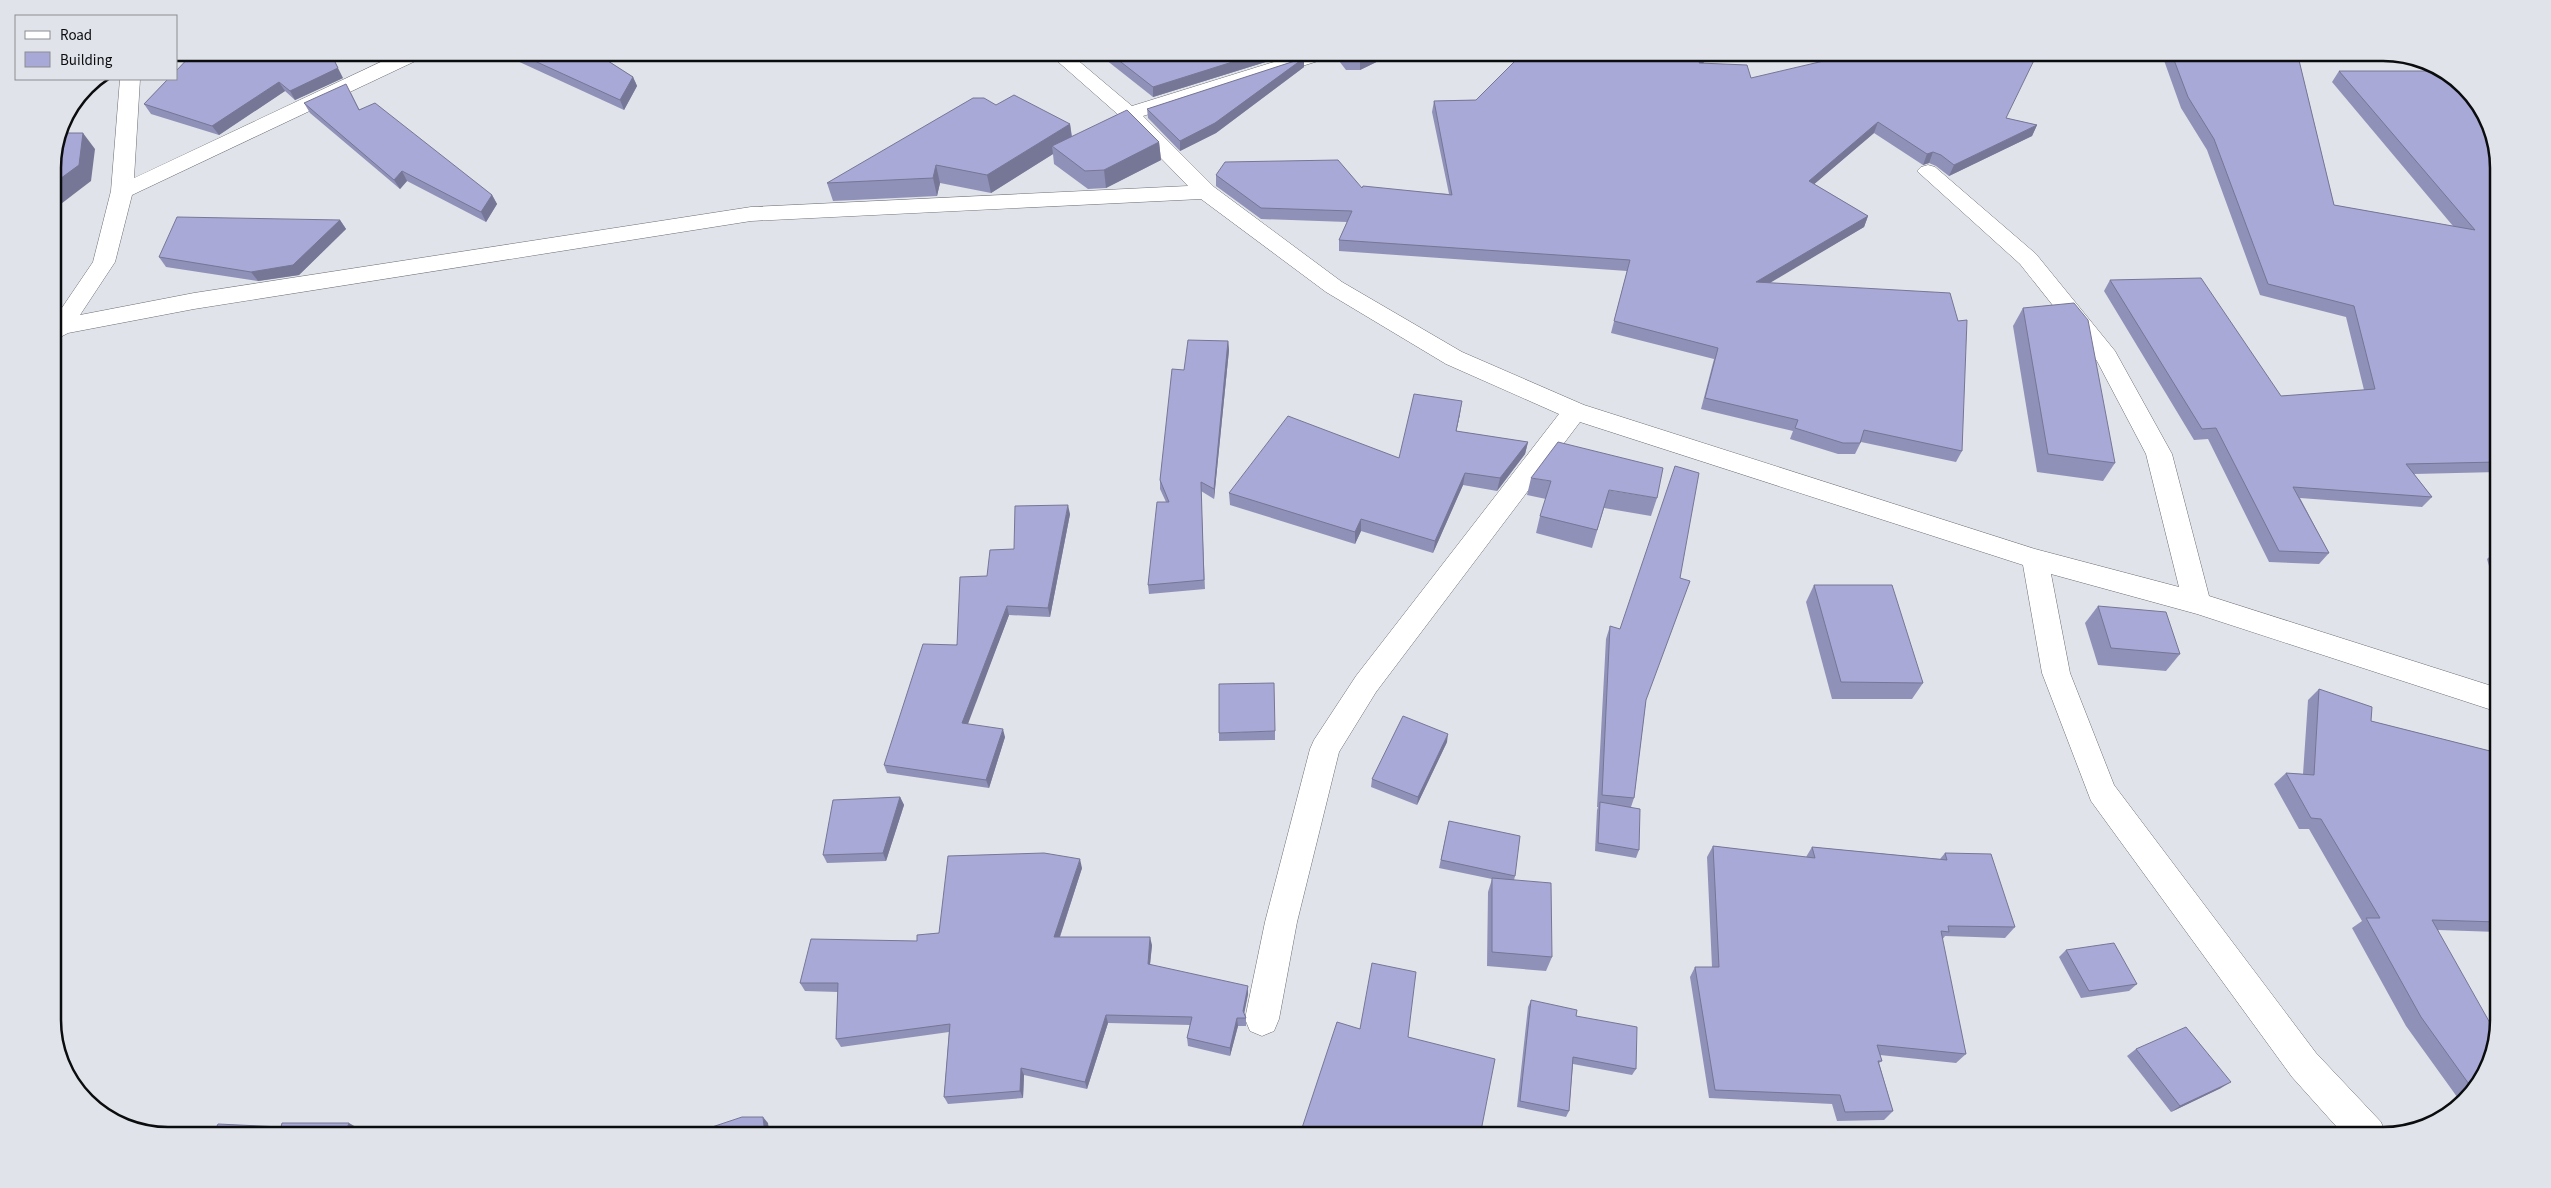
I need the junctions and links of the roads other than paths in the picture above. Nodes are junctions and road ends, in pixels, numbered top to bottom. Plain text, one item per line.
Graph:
1 (400, 61) edge
2 (1067, 61) edge
3 (1298, 61) edge
4 (130, 80) edge
5 (1129, 114) junction
6 (1928, 171) dead end
7 (122, 191) junction
8 (1206, 192) junction
9 (61, 324) edge
10 (61, 329) edge
11 (1575, 411) junction
12 (2035, 559) junction
13 (2197, 603) junction
14 (2490, 697) edge
15 (1262, 1019) dead end
16 (2360, 1127) edge

1 - 7 street
2 - 5 street
3 - 5 street
4 - 7 street
5 - 8 street
6 - 13 street
7 - 9 street
8 - 10 street
8 - 11 street
11 - 12 street
11 - 15 street
12 - 13 street
12 - 16 street
13 - 14 street

